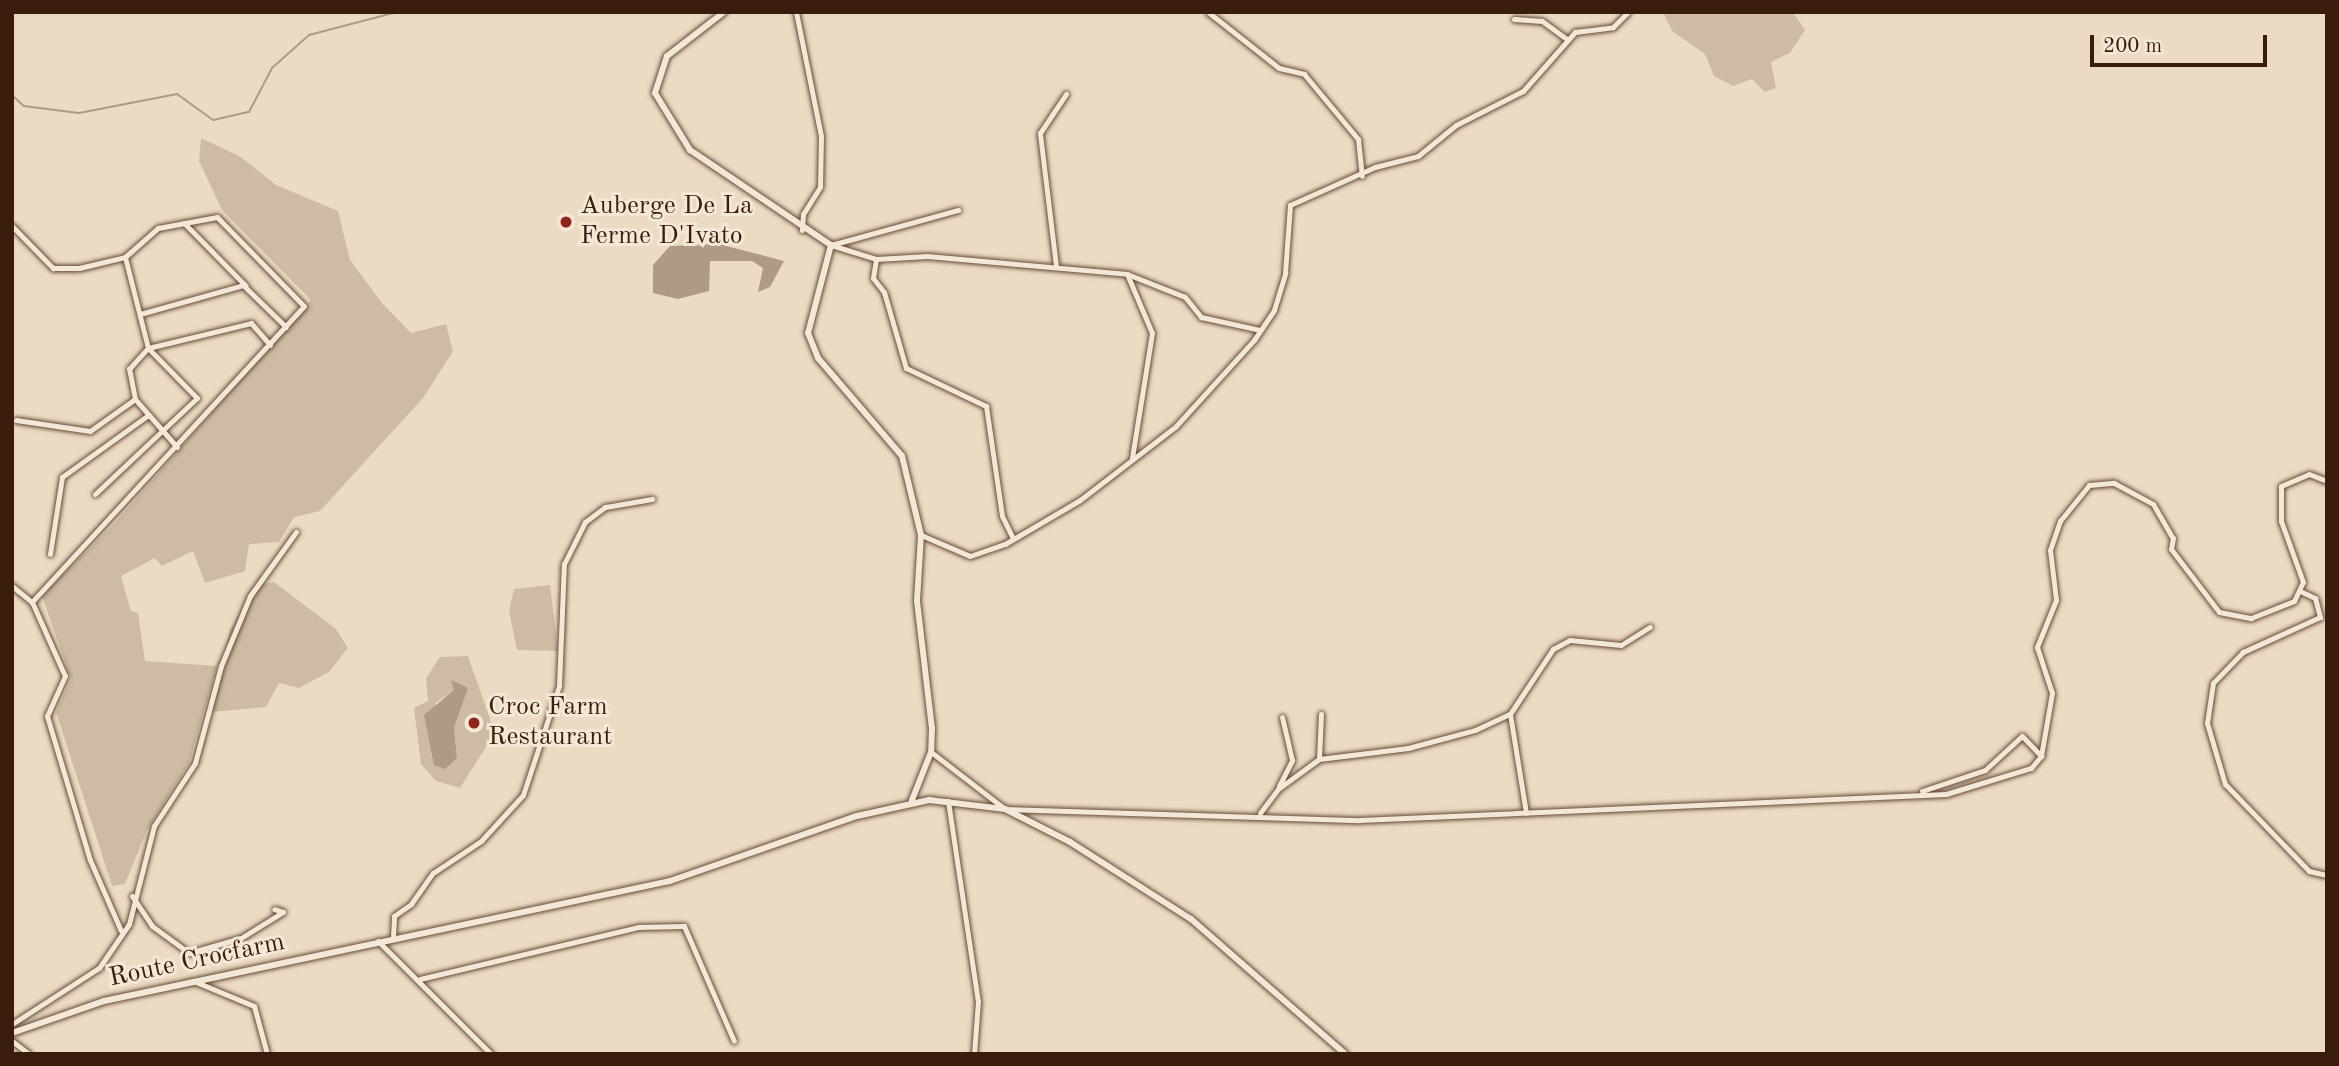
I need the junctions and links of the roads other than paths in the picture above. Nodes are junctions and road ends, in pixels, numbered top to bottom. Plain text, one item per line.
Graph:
1 (724, 12) edge
2 (796, 12) edge
3 (1208, 12) edge
4 (1628, 12) edge
5 (1514, 19) dead end
6 (1567, 39) junction
7 (1066, 94) dead end
8 (1362, 176) junction
9 (958, 210) dead end
10 (184, 223) junction
11 (12, 226) edge
12 (802, 230) junction
13 (831, 245) junction
14 (125, 257) junction
15 (876, 259) junction
16 (1056, 266) junction
17 (1127, 274) junction
18 (246, 286) junction
19 (140, 314) junction
20 (286, 327) junction
21 (1260, 330) junction
22 (270, 345) junction
23 (148, 348) junction
24 (135, 399) junction
25 (147, 416) junction
26 (16, 420) dead end
27 (163, 429) junction
28 (177, 447) junction
29 (1132, 458) junction
30 (2327, 481) edge
31 (95, 494) dead end
32 (652, 499) dead end
33 (296, 533) dead end
34 (921, 535) junction
35 (1013, 539) junction
36 (50, 554) dead end
37 (12, 586) edge
38 (2300, 591) junction
39 (32, 602) junction
40 (1650, 628) dead end
41 (1321, 713) dead end
42 (1510, 714) junction
43 (1282, 717) dead end
44 (931, 752) junction
45 (2041, 756) junction
46 (1319, 759) junction
47 (1278, 789) junction
48 (1909, 793) junction
49 (912, 800) junction
50 (948, 801) junction
51 (1005, 809) junction
52 (1260, 813) junction
53 (1526, 813) junction
54 (2327, 875) edge
55 (132, 896) junction
56 (274, 909) dead end
57 (121, 931) junction
58 (393, 937) junction
59 (378, 941) junction
60 (420, 979) junction
61 (196, 982) junction
62 (12, 1024) edge
63 (12, 1033) edge
64 (12, 1041) edge
65 (734, 1041) dead end
66 (29, 1054) edge
67 (267, 1054) edge
68 (491, 1054) edge
69 (974, 1054) edge
70 (1345, 1054) edge

1 - 12 street
2 - 12 street
3 - 8 street
4 - 6 street
5 - 6 street
6 - 8 street
7 - 16 street
8 - 21 street
9 - 13 street
10 - 14 street
10 - 18 street
10 - 20 street
11 - 14 street
12 - 13 street
13 - 15 street
13 - 34 street
14 - 19 street
15 - 16 street
15 - 35 street
16 - 17 street
17 - 21 street
17 - 29 street
18 - 19 street
18 - 20 street
19 - 23 street
20 - 22 street
21 - 29 street
22 - 23 street
22 - 28 street
23 - 24 street
23 - 27 street
24 - 25 street
24 - 26 street
25 - 27 street
25 - 36 street
27 - 28 street
27 - 31 street
28 - 39 street
29 - 35 street
30 - 38 street
32 - 58 street
33 - 55 street
34 - 35 street
34 - 44 street
37 - 39 street
38 - 45 street
38 - 54 street
39 - 57 street
40 - 42 street
41 - 46 street
42 - 46 street
42 - 53 street
43 - 47 street
44 - 49 street
44 - 51 street
45 - 48 street
45 - 48 street
46 - 47 street
47 - 52 street
48 - 53 street
49 - 50 street
49 - 58 street, Route Crocfarm
50 - 51 street
50 - 69 street
51 - 52 street
51 - 70 street
52 - 53 street
55 - 56 street
55 - 57 street
57 - 62 street
58 - 59 street, Route Crocfarm
59 - 60 street
59 - 61 street, Route Crocfarm
60 - 65 street
60 - 68 street
61 - 63 street, Route Crocfarm
61 - 67 street
64 - 66 street

